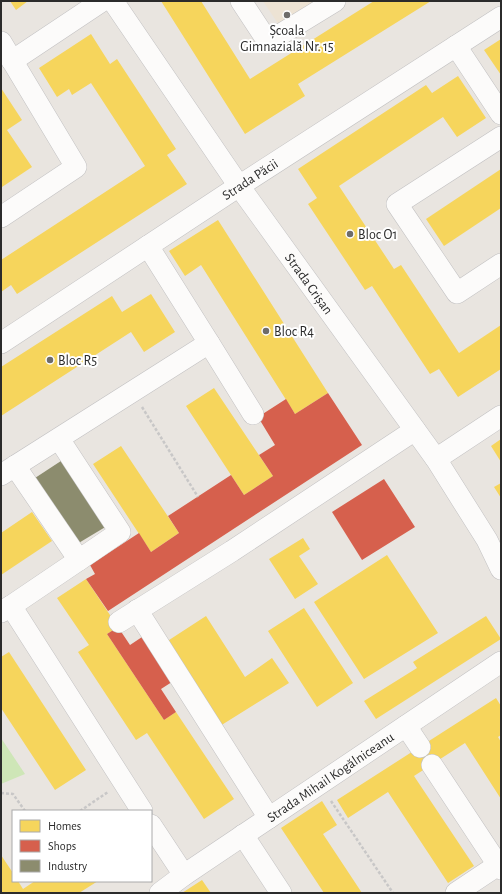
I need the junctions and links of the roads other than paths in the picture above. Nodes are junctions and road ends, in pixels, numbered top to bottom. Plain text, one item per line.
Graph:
1 (102, 1) edge
2 (113, 1) edge
3 (241, 1) edge
4 (335, 1) edge
5 (501, 17) edge
6 (1, 42) edge
7 (456, 46) junction
8 (12, 61) junction
9 (501, 114) edge
10 (501, 136) edge
11 (239, 186) junction
12 (1, 217) edge
13 (148, 246) junction
14 (501, 264) edge
15 (1, 343) edge
16 (209, 343) junction
17 (253, 414) dead end
18 (501, 416) edge
19 (415, 430) junction
20 (59, 439) junction
21 (436, 459) junction
22 (8, 471) edge
23 (79, 560) junction
24 (501, 569) edge
25 (6, 609) edge
26 (137, 610) junction
27 (119, 622) dead end
28 (501, 662) edge
29 (406, 726) junction
30 (420, 747) dead end
31 (432, 765) dead end
32 (141, 810) edge
33 (269, 818) junction
34 (152, 827) edge
35 (243, 835) junction
36 (500, 867) edge
37 (184, 875) junction
38 (160, 893) edge
39 (282, 893) edge
40 (456, 893) edge

1 - 8 street
2 - 11 street, Strada Crișan
3 - 4 street
5 - 7 street, Strada Păcii
6 - 8 street
7 - 9 street
7 - 11 street, Strada Păcii
8 - 12 street
10 - 14 street
11 - 13 street, Strada Păcii
11 - 19 street, Strada Crișan
13 - 15 street, Strada Păcii
13 - 16 street
16 - 17 street
16 - 20 street
18 - 21 street
19 - 21 street, Strada Crișan
19 - 26 street
20 - 22 street
20 - 23 street
21 - 24 street, Strada Crișan
22 - 23 street
23 - 25 street
25 - 32 street
26 - 27 street
26 - 33 street
28 - 29 street, Strada Mihail Kogălniceanu
29 - 30 street
29 - 33 street, Strada Mihail Kogălniceanu
31 - 36 street
33 - 35 street, Strada Mihail Kogălniceanu
34 - 37 street
35 - 37 street, Strada Mihail Kogălniceanu
35 - 39 street
36 - 40 street
37 - 38 street, Strada Mihail Kogălniceanu

